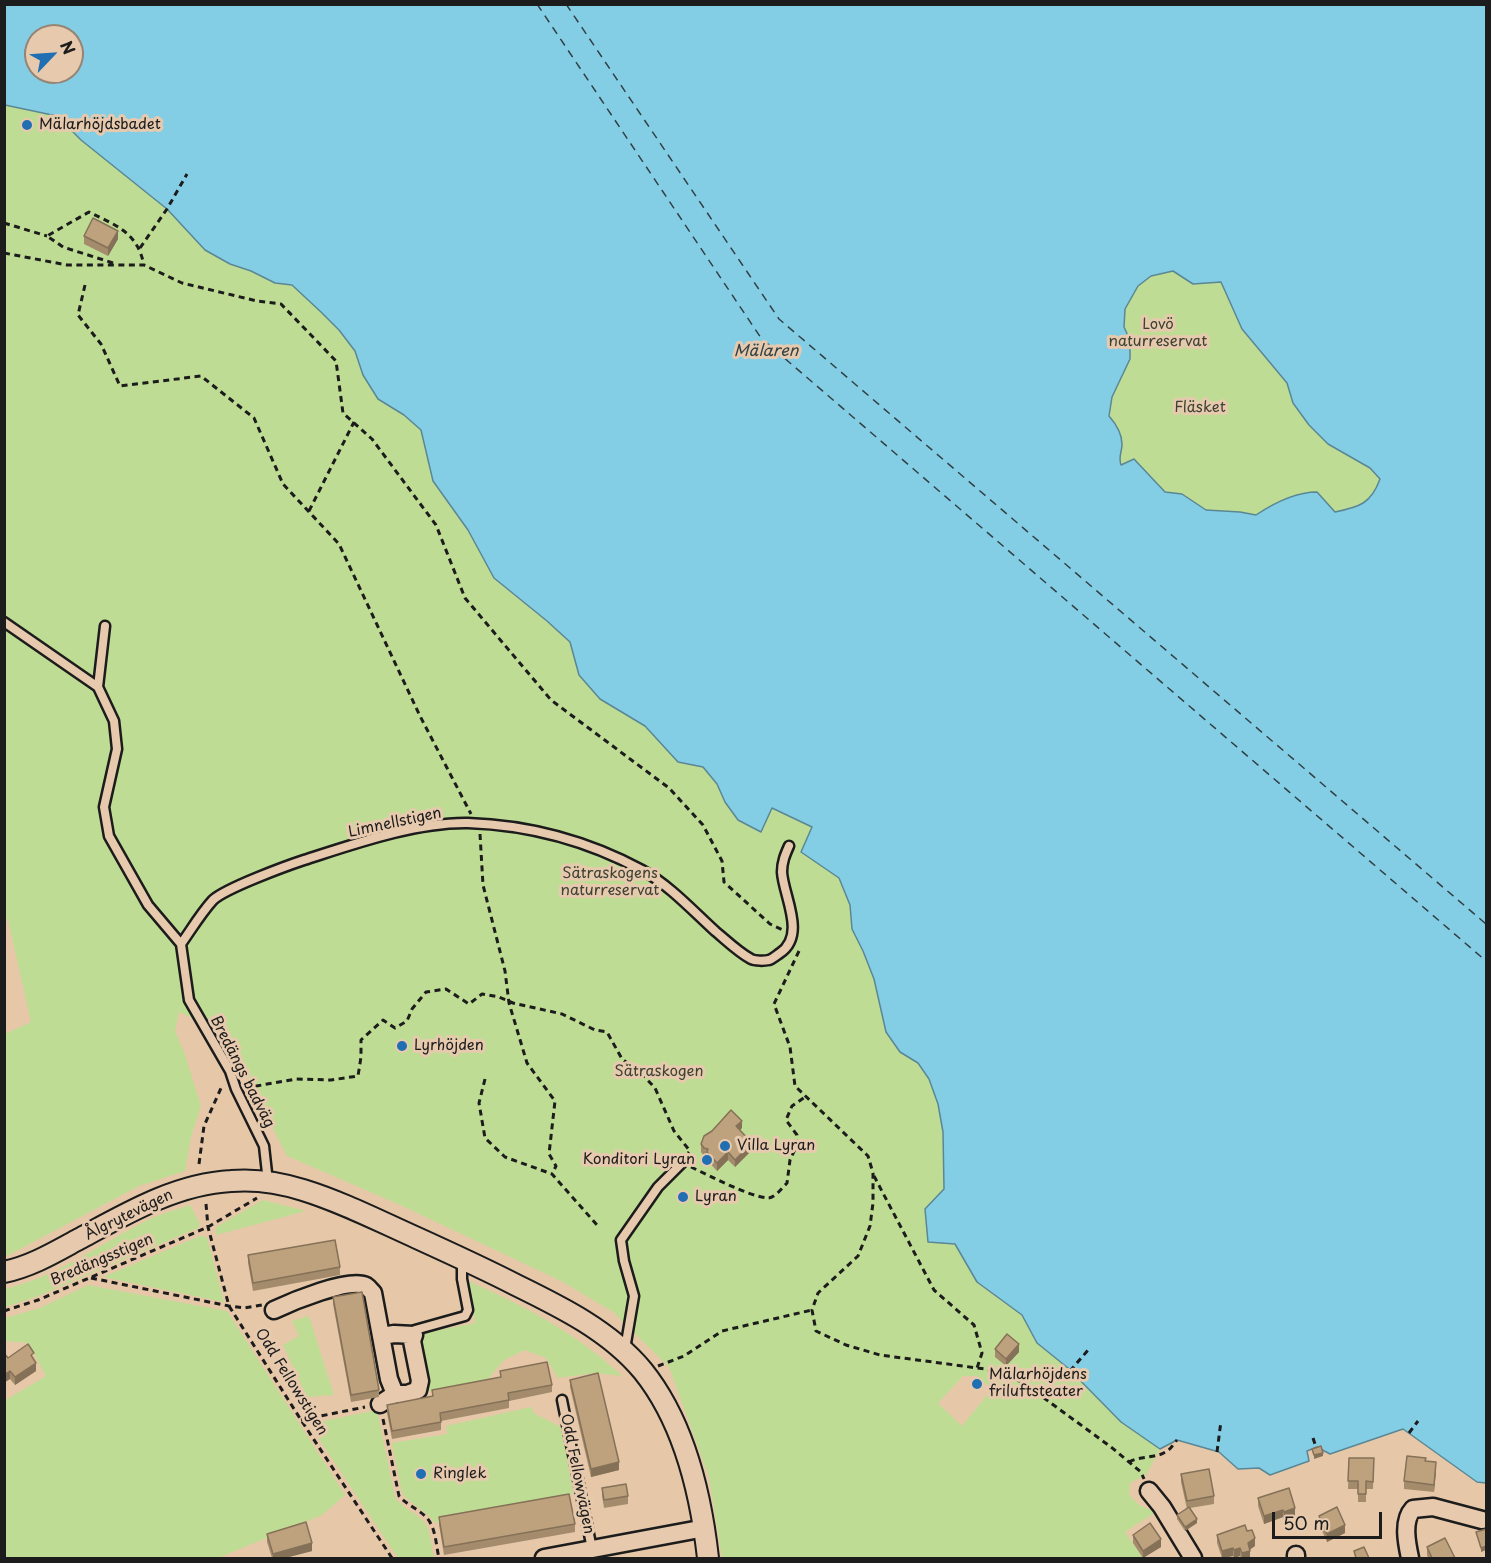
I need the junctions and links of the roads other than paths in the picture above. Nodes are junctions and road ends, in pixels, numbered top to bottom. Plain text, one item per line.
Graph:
1 (4, 622) edge
2 (105, 626) dead end
3 (98, 687) junction
4 (789, 846) dead end
5 (181, 944) junction
6 (681, 1163) road end
7 (268, 1182) junction
8 (462, 1258) junction
9 (4, 1272) edge
10 (274, 1310) road end
11 (414, 1335) junction
12 (382, 1336) junction
13 (625, 1352) junction
14 (395, 1394) junction
15 (562, 1400) dead end
16 (381, 1404) road end
17 (1149, 1491) road end
18 (1482, 1520) dead end
19 (705, 1528) junction
20 (589, 1552) edge
21 (544, 1558) edge
22 (708, 1558) edge
23 (1193, 1558) edge
24 (1410, 1558) edge

1 - 3 lane
2 - 3 lane
3 - 5 lane
4 - 5 lane, Limnellstigen
5 - 7 lane, Bredängs badväg
6 - 13 lane
7 - 8 street, Ålgrytevägen
7 - 9 street, Ålgrytevägen
8 - 11 lane
8 - 13 street, Ålgrytevägen
10 - 12 street
11 - 12 street
11 - 14 street
12 - 14 street
13 - 19 street, Ålgrytevägen
14 - 16 street
15 - 20 lane, Odd Fellowvägen
17 - 23 street
18 - 24 street
19 - 20 street, Odd Fellowvägen
19 - 22 street, Ålgrytevägen
20 - 21 street, Odd Fellowvägen

